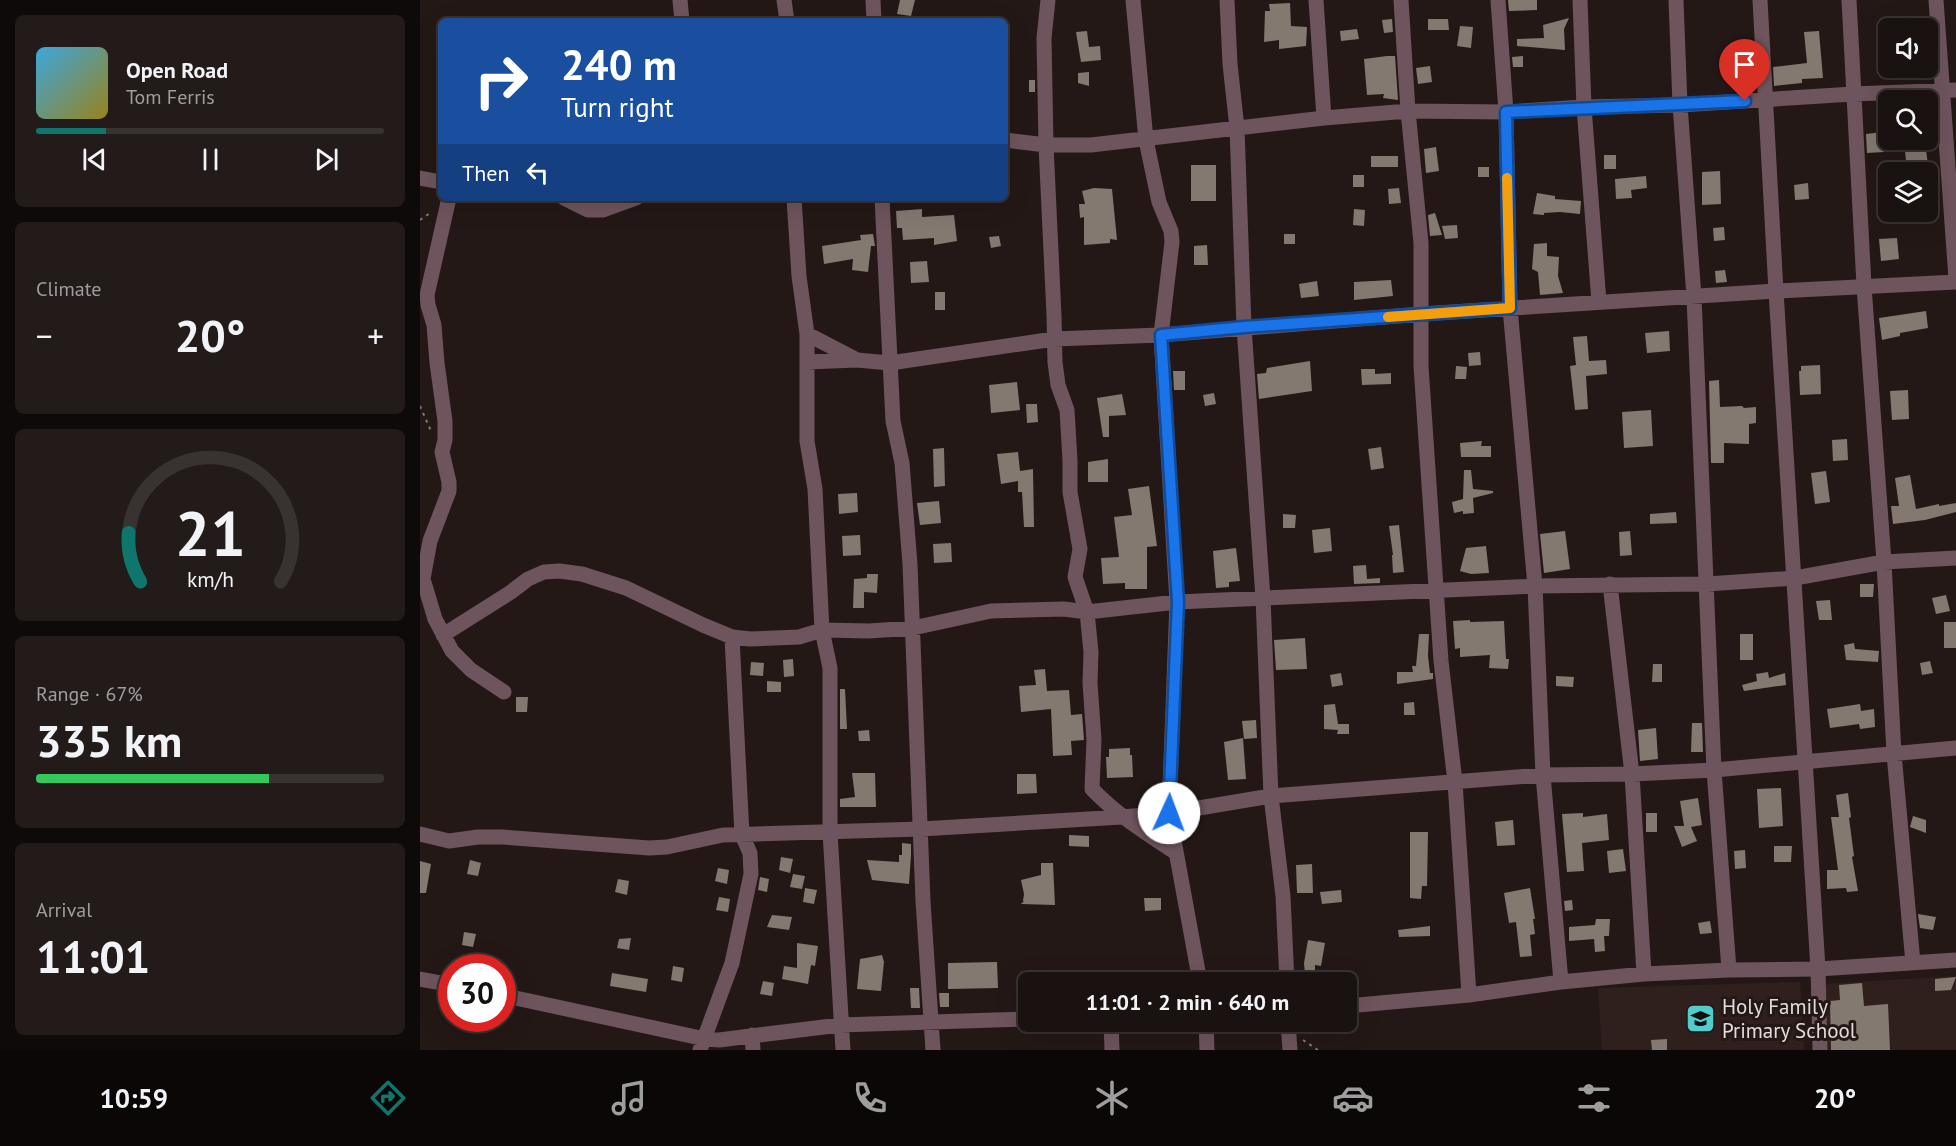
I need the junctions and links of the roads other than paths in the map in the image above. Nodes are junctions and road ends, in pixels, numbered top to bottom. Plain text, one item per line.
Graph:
1 (680, 0) edge
2 (784, 0) edge
3 (873, 0) edge
4 (1048, 0) edge
5 (1133, 0) edge
6 (1227, 0) edge
7 (1316, 0) edge
8 (1401, 0) edge
9 (1498, 0) edge
10 (1580, 0) edge
11 (1676, 0) edge
12 (1760, 0) edge
13 (1849, 0) edge
14 (1936, 0) edge
15 (682, 18) edge
16 (787, 18) edge
17 (874, 18) edge
18 (1949, 90) edge
19 (1853, 94) junction
20 (1766, 100) junction
21 (1680, 105) junction
22 (1584, 107) junction
23 (1408, 111) junction
24 (1506, 112) junction
25 (1324, 118) junction
26 (1237, 128) junction
27 (1008, 140) edge
28 (1146, 140) junction
29 (1046, 145) junction
30 (420, 178) edge
31 (438, 181) edge
32 (448, 201) edge
33 (570, 201) edge
34 (628, 201) edge
35 (794, 201) edge
36 (882, 201) edge
37 (1956, 281) edge
38 (1864, 286) junction
39 (1776, 291) junction
40 (1694, 297) junction
41 (1599, 302) junction
42 (1510, 308) junction
43 (1421, 314) junction
44 (1244, 327) junction
45 (807, 334) junction
46 (1161, 335) junction
47 (1054, 339) junction
48 (857, 360) junction
49 (807, 362) junction
50 (890, 363) junction
51 (1956, 558) edge
52 (1884, 562) junction
53 (1795, 578) junction
54 (1610, 584) junction
55 (1707, 584) junction
56 (1535, 585) junction
57 (1438, 591) junction
58 (1263, 598) junction
59 (1178, 602) junction
60 (1087, 612) junction
61 (913, 628) junction
62 (822, 630) junction
63 (443, 635) junction
64 (732, 637) junction
65 (504, 692) dead end
66 (1956, 748) edge
67 (1894, 754) junction
68 (1805, 761) junction
69 (1714, 770) junction
70 (1632, 774) junction
71 (1544, 776) junction
72 (1455, 782) junction
73 (1271, 796) junction
74 (1169, 813) junction
75 (1122, 817) junction
76 (921, 829) junction
77 (830, 832) junction
78 (420, 834) edge
79 (742, 835) junction
80 (1176, 853) junction
81 (1956, 960) edge
82 (1913, 963) junction
83 (1818, 969) junction
84 (1729, 970) junction
85 (1198, 972) edge
86 (1287, 972) edge
87 (1644, 974) junction
88 (420, 979) edge
89 (438, 982) edge
90 (1561, 982) junction
91 (1469, 996) junction
92 (516, 998) edge
93 (1357, 1005) edge
94 (1018, 1019) edge
95 (931, 1022) junction
96 (840, 1025) junction
97 (1112, 1032) edge
98 (1206, 1032) edge
99 (1289, 1032) edge
100 (753, 1042) edge
101 (703, 1044) edge
102 (843, 1050) edge
103 (933, 1050) edge
104 (1113, 1050) edge
105 (1207, 1050) edge
106 (1290, 1050) edge
107 (1820, 1050) edge

1 - 15 street
2 - 16 street
3 - 17 street
4 - 29 street
5 - 28 street
6 - 26 street
7 - 25 street
8 - 23 street
9 - 24 street
10 - 22 street
11 - 21 street
12 - 20 street
13 - 19 street
14 - 18 street
18 - 19 street
18 - 37 street
19 - 20 street
19 - 38 street
20 - 21 street
20 - 39 street
21 - 22 street
21 - 40 street
22 - 24 street
22 - 41 street
23 - 24 street
23 - 25 street
23 - 43 street
24 - 42 street
25 - 26 street
26 - 28 street
26 - 44 street
27 - 29 street
28 - 29 street
28 - 46 street
29 - 47 street
30 - 31 street
32 - 63 street
33 - 34 street
35 - 45 street
36 - 50 street
37 - 38 street
38 - 39 street
38 - 52 street
39 - 40 street
39 - 53 street
40 - 41 street
40 - 55 street
41 - 42 street
42 - 43 street
42 - 56 street
43 - 44 street
43 - 57 street
44 - 46 street
44 - 58 street
45 - 48 street
45 - 49 street
46 - 47 street
46 - 59 street
47 - 50 street
47 - 60 street
48 - 49 street
48 - 50 street
49 - 62 street
50 - 61 street
51 - 52 street
52 - 53 street
52 - 67 street
53 - 55 street
53 - 68 street
54 - 55 street
54 - 56 street
54 - 70 street
55 - 69 street
56 - 57 street
56 - 71 street
57 - 58 street
57 - 72 street
58 - 59 street
58 - 73 street
59 - 60 street
59 - 74 street
60 - 61 street
60 - 75 street
61 - 62 street
61 - 76 street
62 - 64 street
62 - 77 street
63 - 64 street
63 - 65 street
64 - 79 street
66 - 67 street
67 - 68 street
67 - 82 street
68 - 69 street
68 - 83 street
69 - 70 street
69 - 84 street
70 - 71 street
70 - 87 street
71 - 72 street
71 - 90 street
72 - 73 street
72 - 91 street
73 - 74 street
73 - 86 street
74 - 75 street
74 - 80 street
75 - 76 street
75 - 80 street
76 - 77 street
76 - 95 street
77 - 79 street
77 - 96 street
78 - 79 street
79 - 101 street
80 - 85 street
81 - 82 street
82 - 83 street
83 - 84 street
83 - 107 street
84 - 87 street
87 - 90 street
88 - 89 street
90 - 91 street
91 - 93 street
92 - 101 street
94 - 95 street
95 - 96 street
95 - 103 street
96 - 100 street
96 - 102 street
97 - 104 street
98 - 105 street
99 - 106 street
100 - 101 street

